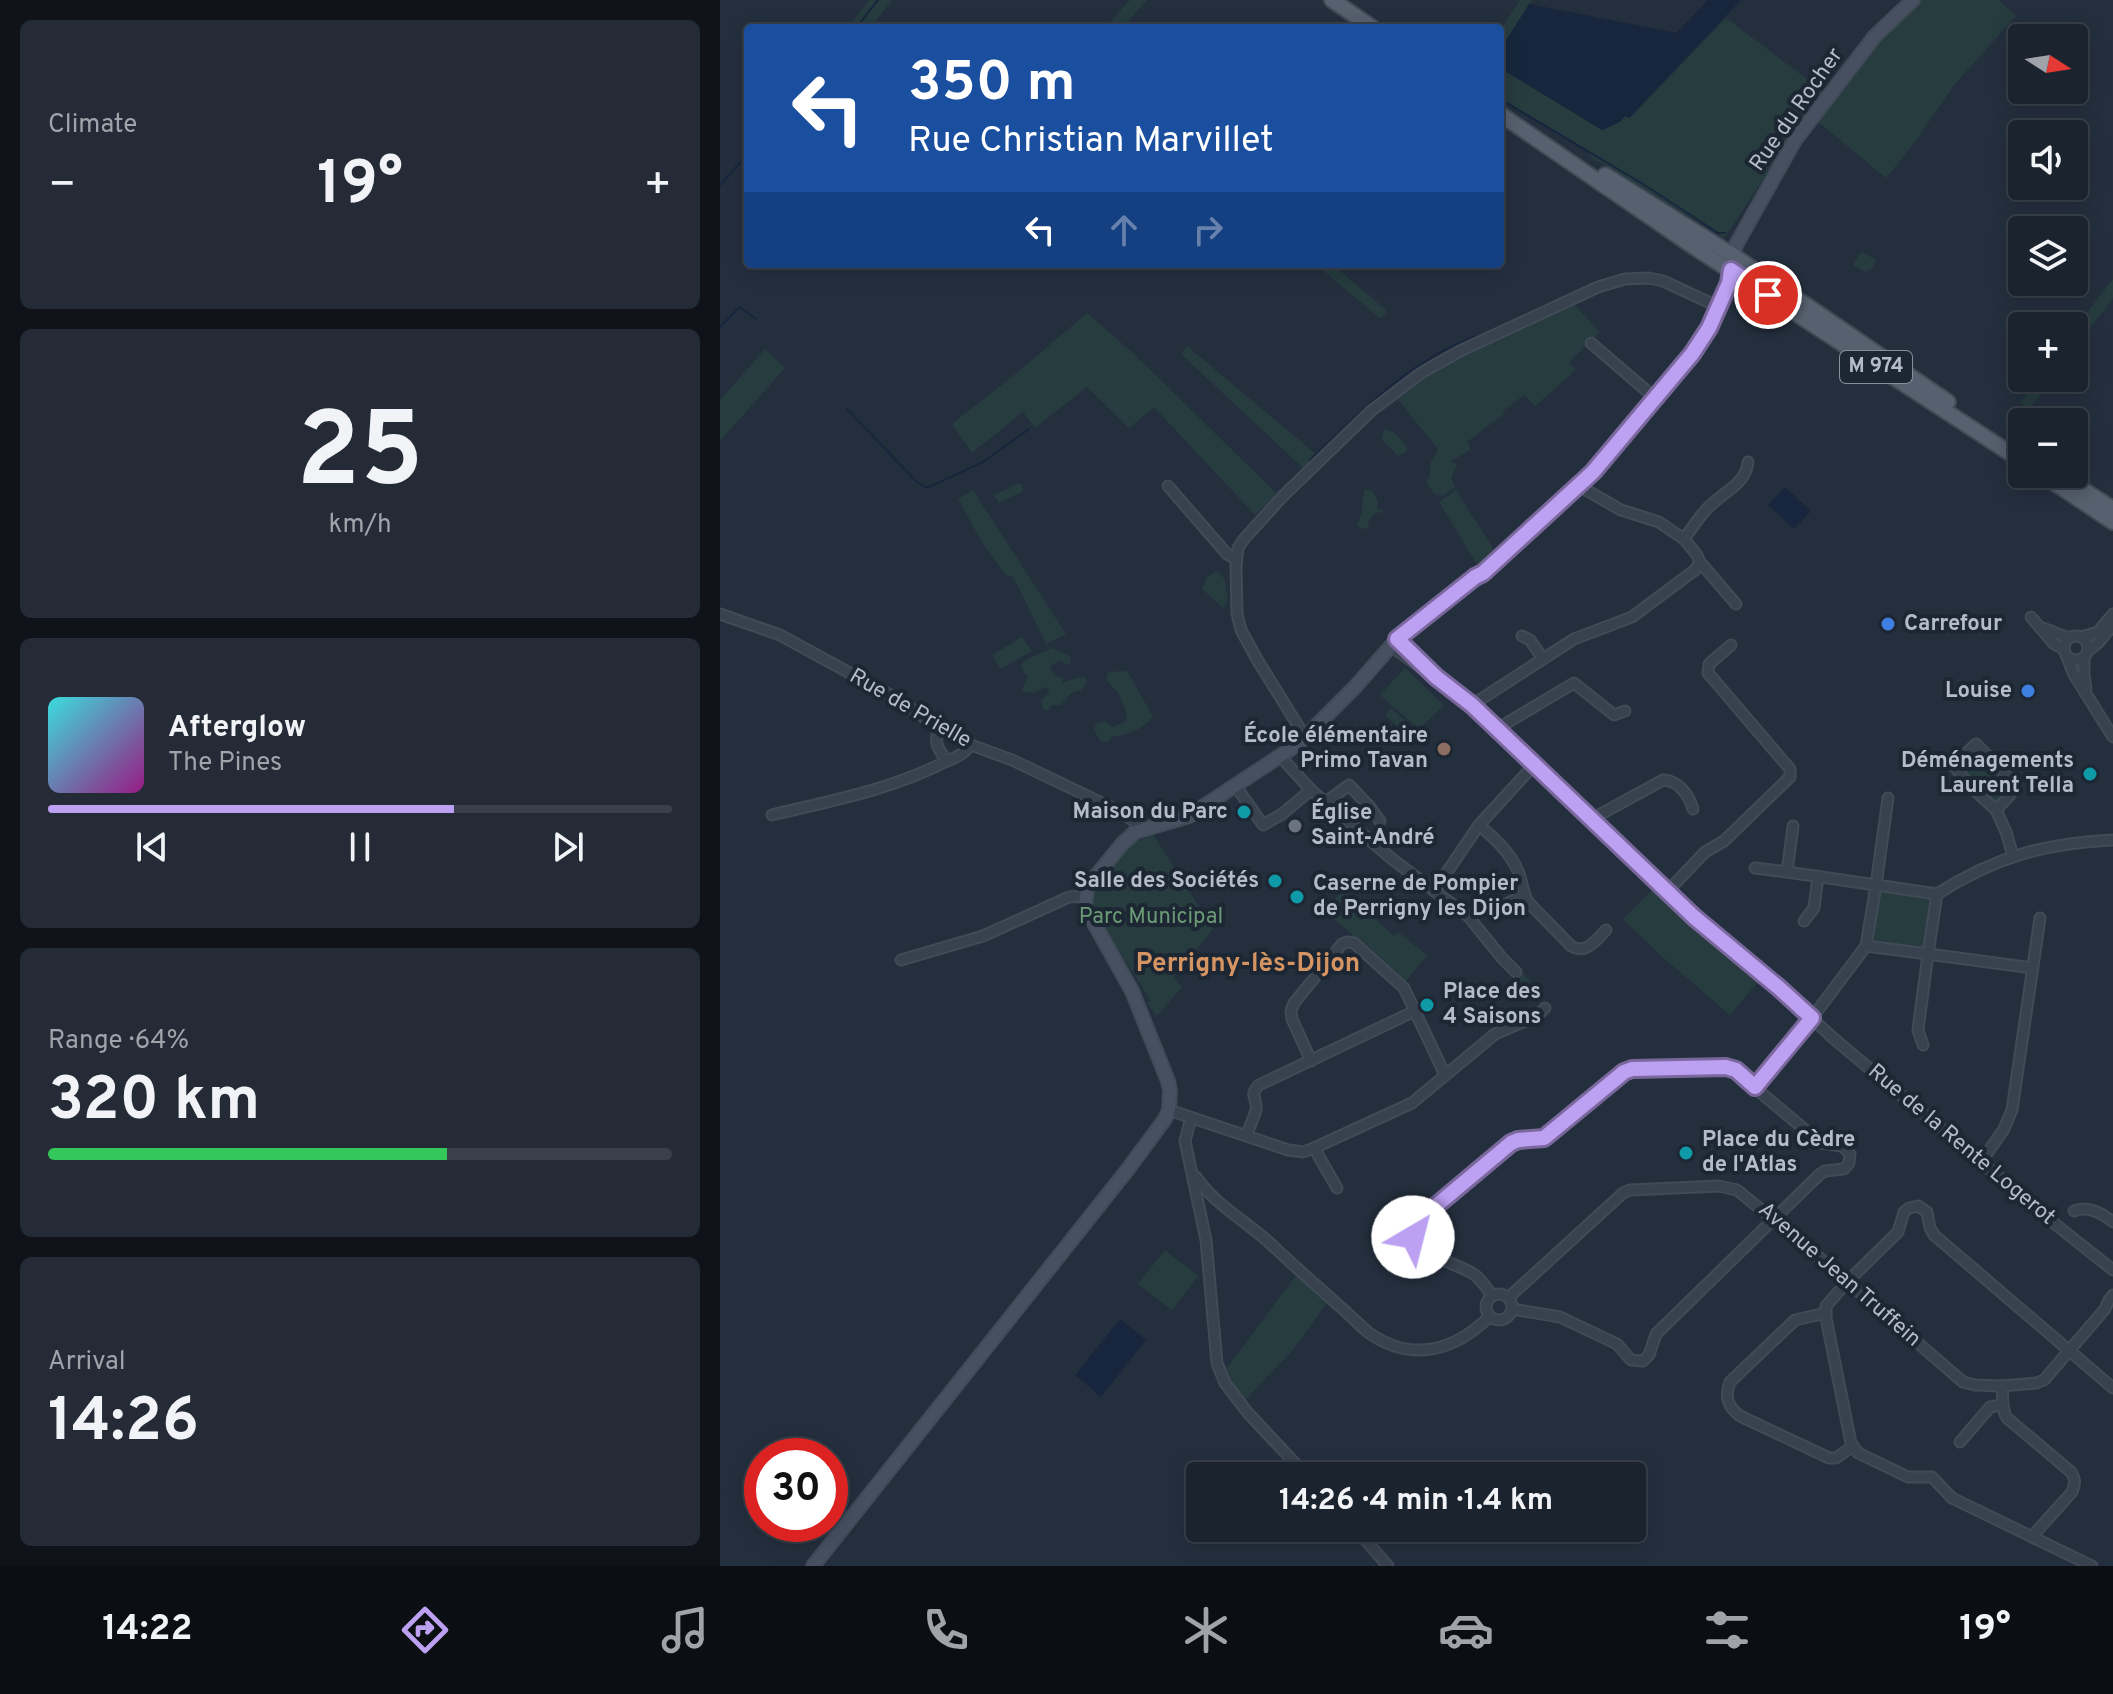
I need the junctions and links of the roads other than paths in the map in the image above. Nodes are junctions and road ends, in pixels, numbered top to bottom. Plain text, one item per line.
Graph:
1 (1332, 0) edge
2 (1913, 0) edge
3 (1367, 24) edge
4 (1504, 117) edge
5 (1732, 263) junction
6 (1719, 307) junction
7 (1591, 343) dead end
8 (1655, 398) junction
9 (2008, 441) edge
10 (2008, 452) edge
11 (1748, 462) dead end
12 (1168, 486) dead end
13 (1579, 486) junction
14 (2062, 488) edge
15 (2081, 488) edge
16 (2113, 509) edge
17 (2113, 522) edge
18 (1684, 539) junction
19 (1236, 559) junction
20 (1700, 562) junction
21 (1736, 604) dead end
22 (720, 614) edge
23 (2113, 614) edge
24 (2031, 617) dead end
25 (2113, 624) edge
26 (2040, 626) junction
27 (1522, 636) dead end
28 (2081, 637) junction
29 (2069, 638) junction
30 (1394, 642) junction
31 (1731, 645) dead end
32 (2066, 653) junction
33 (2086, 654) junction
34 (1543, 659) junction
35 (2087, 692) junction
36 (1472, 705) junction
37 (1625, 711) dead end
38 (1614, 715) junction
39 (1612, 727) dead end
40 (940, 729) junction
41 (1498, 730) junction
42 (1305, 737) junction
43 (2113, 737) edge
44 (970, 745) junction
45 (1280, 756) junction
46 (947, 761) junction
47 (1534, 765) junction
48 (1235, 785) junction
49 (1311, 790) junction
50 (1888, 798) dead end
51 (1326, 802) junction
52 (1693, 809) dead end
53 (1996, 810) junction
54 (772, 815) dead end
55 (1595, 820) junction
56 (1380, 821) dead end
57 (1479, 825) junction
58 (1793, 826) dead end
59 (1140, 830) junction
60 (2113, 840) edge
61 (2013, 856) junction
62 (1755, 868) dead end
63 (1787, 872) junction
64 (1818, 876) junction
65 (1876, 885) junction
66 (1434, 891) junction
67 (1667, 892) junction
68 (1937, 894) junction
69 (1524, 895) junction
70 (1085, 896) junction
71 (1468, 916) junction
72 (2040, 918) dead end
73 (1804, 921) dead end
74 (1606, 930) dead end
75 (1866, 946) junction
76 (1928, 954) junction
77 (901, 960) dead end
78 (2033, 968) junction
79 (1516, 972) dead end
80 (1545, 1008) dead end
81 (1415, 1011) junction
82 (1812, 1018) junction
83 (1923, 1045) dead end
84 (1311, 1061) junction
85 (1445, 1075) junction
86 (1755, 1087) junction
87 (1169, 1110) junction
88 (1191, 1118) junction
89 (1246, 1136) junction
90 (1314, 1148) junction
91 (1981, 1162) junction
92 (1192, 1172) junction
93 (1337, 1188) dead end
94 (2074, 1211) dead end
95 (1774, 1220) junction
96 (2113, 1222) edge
97 (2113, 1270) edge
98 (1847, 1282) junction
99 (2113, 1295) edge
100 (1492, 1296) junction
101 (1508, 1298) junction
102 (1512, 1309) junction
103 (1826, 1313) junction
104 (1490, 1316) junction
105 (2070, 1350) junction
106 (2001, 1386) junction
107 (2113, 1388) edge
108 (2002, 1405) junction
109 (1960, 1442) dead end
110 (1853, 1446) junction
111 (1294, 1462) edge
112 (2034, 1538) junction
113 (1367, 1542) edge
114 (813, 1566) edge
115 (1388, 1566) edge
116 (2092, 1566) edge

1 - 3 main road
2 - 5 main road, Rue du Rocher
4 - 5 main road, M 974
5 - 6 main road, Rue du Rocher
5 - 9 main road, M 974
5 - 10 main road, M 974
6 - 8 main road, Rue du Rocher
6 - 19 street
7 - 8 street
8 - 13 main road, Rue du Rocher
11 - 18 street
12 - 19 street
13 - 18 street
13 - 30 main road, Rue du Rocher
14 - 17 main road
15 - 16 main road
18 - 20 street
19 - 42 street
20 - 21 street
20 - 34 street
22 - 40 street, Rue de Prielle
23 - 28 street
24 - 26 street
25 - 33 street
26 - 29 street
26 - 32 street
27 - 34 street
28 - 29 street
28 - 33 street
29 - 32 street
30 - 36 street, Rue de la Rente Logerot
30 - 42 main road, Rue du Rocher
31 - 67 street
32 - 33 street
32 - 35 street
33 - 35 street
34 - 36 street
35 - 43 street
36 - 41 street, Rue de la Rente Logerot
37 - 38 street
38 - 39 street
38 - 41 street
40 - 44 street, Rue de Prielle
40 - 46 street
41 - 47 street, Rue de la Rente Logerot
42 - 45 main road, Rue du Rocher
44 - 46 street
44 - 59 street, Rue de Prielle
45 - 48 main road, Rue du Rocher
45 - 49 street
46 - 54 street
47 - 55 street, Rue de la Rente Logerot
47 - 57 street
48 - 49 street
48 - 59 main road, Rue du Rocher
49 - 51 street
50 - 65 street
51 - 56 street
51 - 66 street
52 - 55 street
53 - 53 street
53 - 61 street
55 - 67 street, Rue de la Rente Logerot
57 - 66 street
57 - 69 street
58 - 63 street
59 - 70 main road
60 - 61 street
61 - 68 street
62 - 63 street
63 - 64 street
64 - 65 street
64 - 73 street
65 - 68 street
65 - 75 street
66 - 71 street
67 - 82 street, Rue de la Rente Logerot
68 - 76 street
69 - 71 street
69 - 74 street
70 - 77 street
70 - 87 main road
71 - 79 street
72 - 78 street
75 - 76 street
75 - 82 street
76 - 78 street
76 - 83 street
78 - 91 street
80 - 85 street
81 - 84 street
81 - 84 street
81 - 85 street
82 - 86 street
82 - 91 street, Rue de la Rente Logerot
84 - 89 street
85 - 90 street
86 - 95 street
86 - 100 street
87 - 88 street
87 - 114 main road
88 - 89 street
88 - 92 street
89 - 90 street
90 - 93 street
91 - 97 street, Rue de la Rente Logerot
92 - 104 street
92 - 111 street
94 - 96 street
95 - 98 street, Avenue Jean Truffein
95 - 101 street, Avenue Jean Truffein
95 - 102 street
98 - 103 street
98 - 105 street
98 - 106 street, Avenue Jean Truffein
99 - 105 street
100 - 101 street
100 - 104 street
101 - 102 street
102 - 104 street
103 - 110 street
103 - 110 street
105 - 106 street
105 - 107 street
106 - 108 street
108 - 109 street
108 - 112 street
110 - 112 street
112 - 116 street
113 - 115 street

